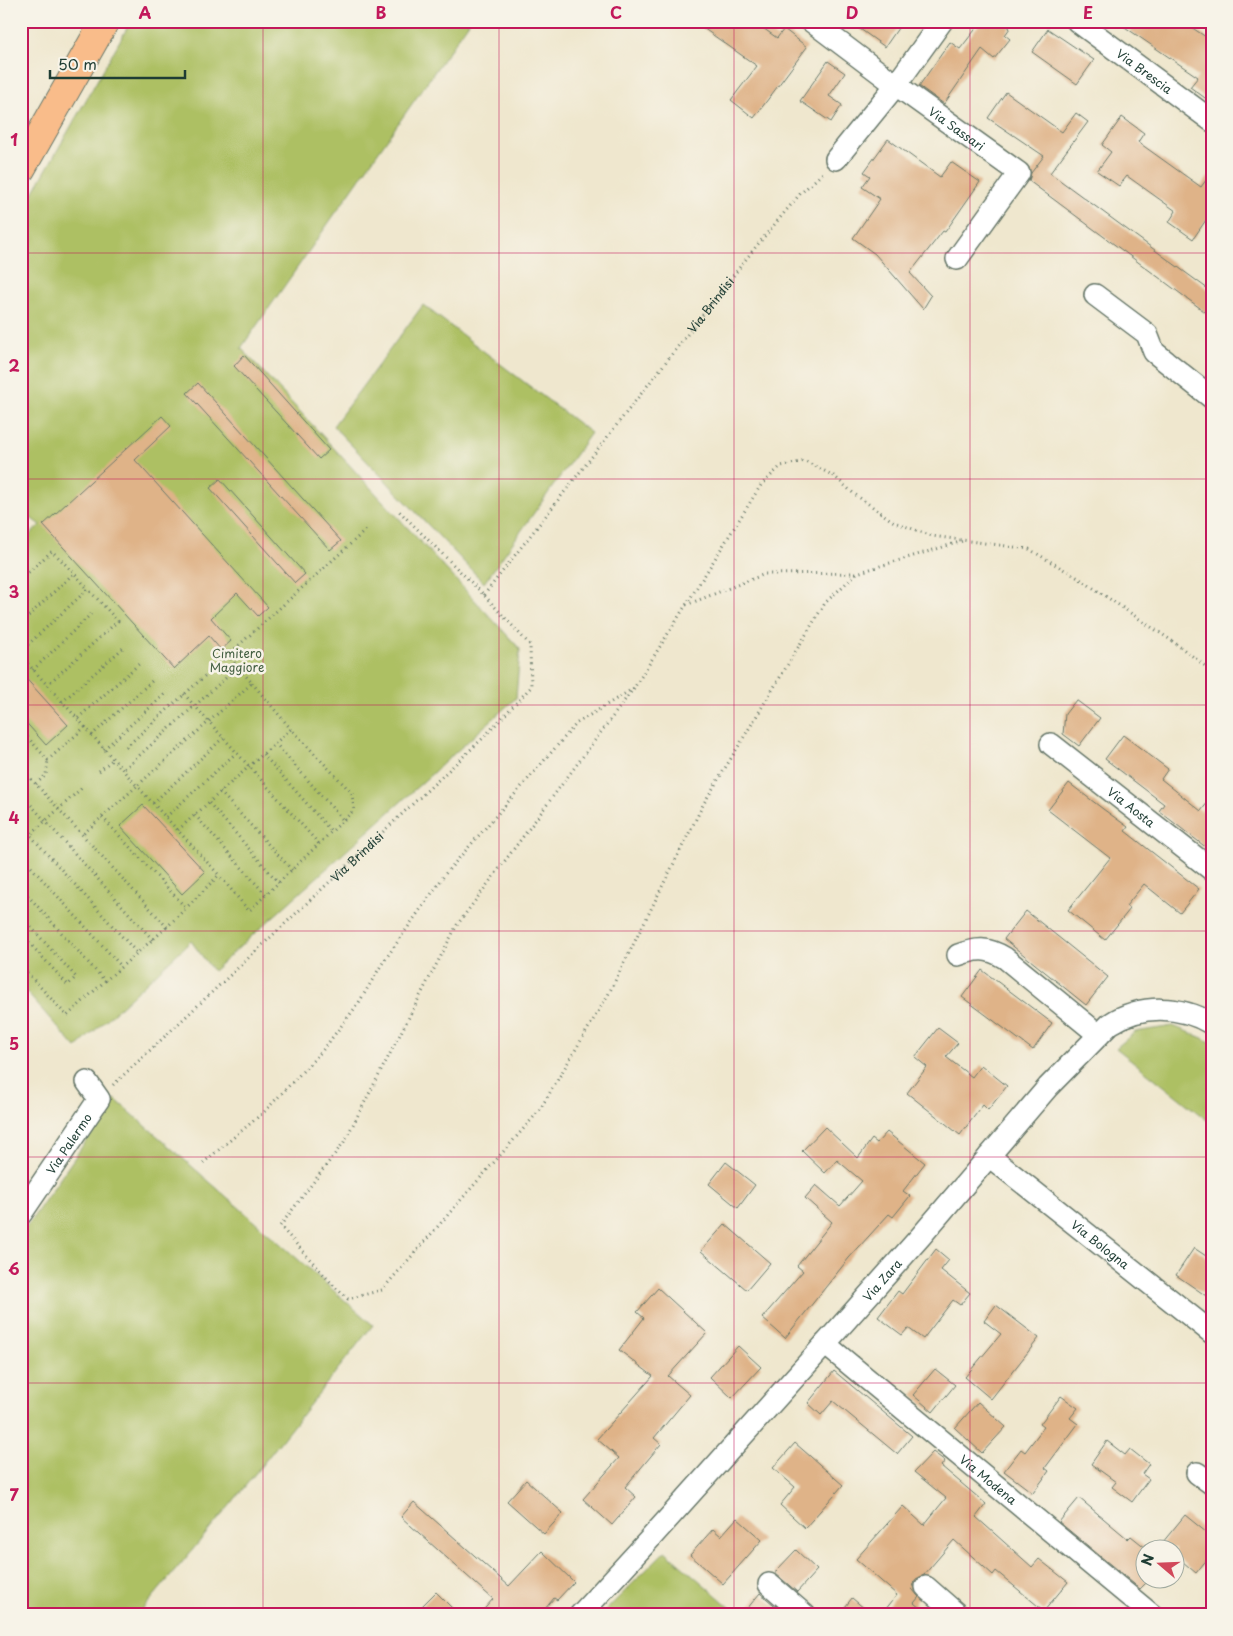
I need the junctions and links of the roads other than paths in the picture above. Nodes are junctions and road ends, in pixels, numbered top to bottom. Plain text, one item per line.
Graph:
1 (105, 21) edge
2 (811, 21) edge
3 (942, 21) edge
4 (1077, 21) edge
5 (896, 85) junction
6 (1212, 121) edge
7 (836, 159) road end
8 (21, 169) edge
9 (957, 259) dead end
10 (1095, 295) dead end
11 (1212, 398) edge
12 (1051, 744) dead end
13 (1212, 870) edge
14 (958, 955) dead end
15 (1212, 1024) edge
16 (1099, 1036) junction
17 (93, 1090) road end
18 (989, 1156) junction
19 (21, 1214) edge
20 (1212, 1332) edge
21 (825, 1344) junction
22 (769, 1584) dead end
23 (926, 1587) dead end
24 (580, 1615) edge
25 (805, 1615) edge
26 (958, 1615) edge
27 (1152, 1615) edge

1 - 8 main road
2 - 5 street, Via Sassari
3 - 5 street
4 - 6 street, Via Brescia
5 - 7 street
5 - 9 street, Via Sassari
10 - 11 street
12 - 13 street, Via Aosta
14 - 16 street
15 - 16 street, Via Zara
16 - 18 street, Via Zara
17 - 19 street, Via Palermo
18 - 20 street, Via Bologna
18 - 21 street, Via Zara
21 - 24 street, Via Zara
21 - 27 street, Via Modena
22 - 25 street
23 - 26 street

